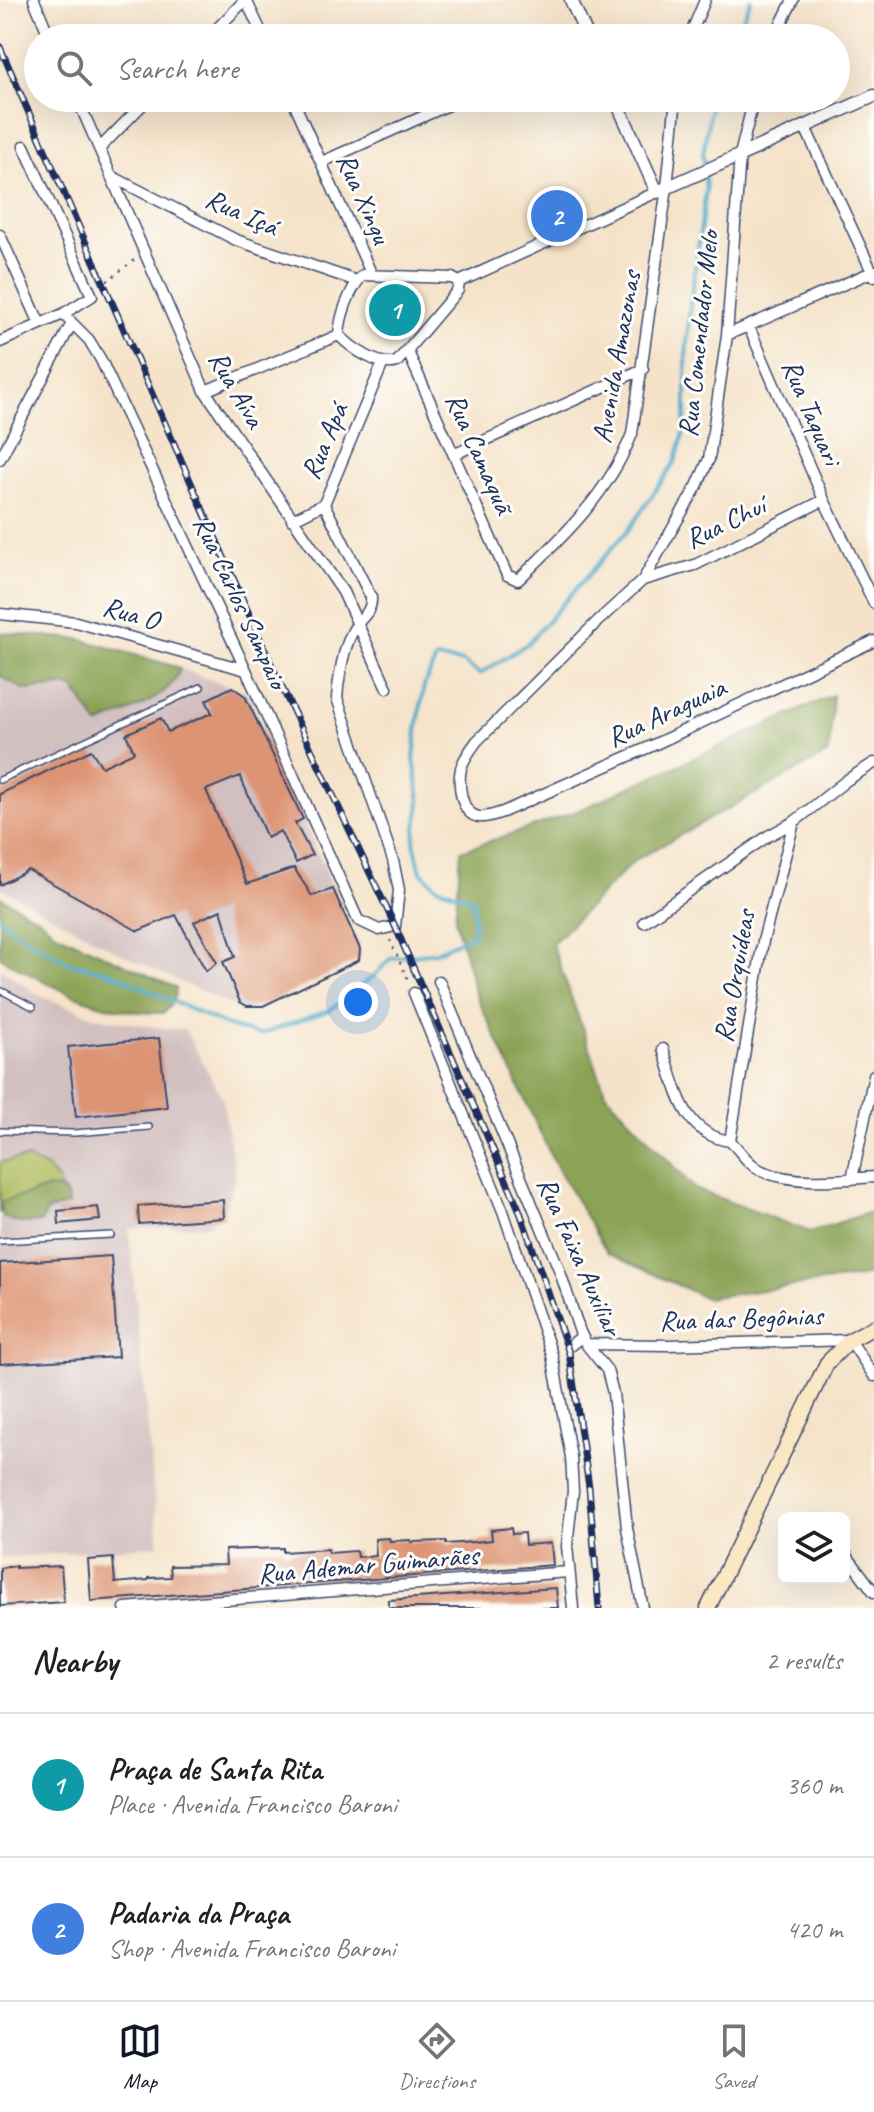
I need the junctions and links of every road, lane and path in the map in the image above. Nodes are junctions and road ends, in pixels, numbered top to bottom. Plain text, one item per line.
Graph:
1 (34, 0) edge
2 (246, 0) edge
3 (571, 0) edge
4 (705, 0) edge
5 (793, 0) edge
6 (44, 24) edge
7 (222, 24) edge
8 (257, 24) edge
9 (582, 24) edge
10 (695, 24) edge
11 (781, 24) edge
12 (874, 96) edge
13 (850, 107) edge
14 (83, 112) edge
15 (135, 112) edge
16 (299, 112) edge
17 (433, 112) edge
18 (623, 112) edge
19 (675, 112) edge
20 (749, 112) edge
21 (838, 112) edge
22 (805, 127) junction
23 (24, 146) dead end
24 (99, 149) junction
25 (735, 156) junction
26 (322, 162) junction
27 (111, 176) junction
28 (668, 187) junction
29 (0, 235) edge
30 (144, 255) junction
31 (371, 273) junction
32 (873, 273) edge
33 (357, 281) junction
34 (459, 282) junction
35 (92, 296) junction
36 (63, 314) junction
37 (72, 323) junction
38 (40, 324) junction
39 (749, 327) junction
40 (339, 335) junction
41 (727, 335) junction
42 (0, 342) edge
43 (408, 352) junction
44 (383, 363) junction
45 (643, 369) junction
46 (205, 391) junction
47 (455, 454) junction
48 (0, 459) edge
49 (824, 500) junction
50 (324, 504) junction
51 (292, 520) junction
52 (507, 575) joint
53 (643, 580) junction
54 (874, 603) edge
55 (0, 614) edge
56 (356, 625) junction
57 (874, 641) edge
58 (246, 670) junction
59 (201, 687) dead end
60 (387, 688) dead end
61 (874, 763) edge
62 (0, 780) edge
63 (474, 816) joint
64 (794, 822) junction
65 (644, 922) dead end
66 (384, 928) junction
67 (439, 981) dead end
68 (0, 990) edge
69 (414, 993) joint
70 (33, 1007) dead end
71 (663, 1049) dead end
72 (874, 1075) edge
73 (149, 1127) dead end
74 (0, 1131) edge
75 (730, 1141) junction
76 (874, 1177) edge
77 (852, 1179) junction
78 (111, 1235) dead end
79 (0, 1241) edge
80 (874, 1327) edge
81 (584, 1340) junction
82 (850, 1340) junction
83 (570, 1346) dead end
84 (874, 1376) edge
85 (850, 1560) edge
86 (568, 1572) junction
87 (874, 1592) edge
88 (125, 1608) edge
89 (573, 1608) edge
90 (643, 1608) edge
91 (708, 1608) edge

1 - 6 street
2 - 7 street
2 - 8 street
3 - 9 street
4 - 10 street
5 - 11 street
12 - 13 street
14 - 24 street, Rua Aíva
15 - 24 street
16 - 26 street, Rua Xingu
17 - 26 street
18 - 28 street
19 - 28 street, Avenida Amazonas
20 - 25 street, Rua Comendador Melo
21 - 22 street
22 - 25 street
22 - 32 street
23 - 35 street
24 - 27 street, Rua Aíva
25 - 28 street
25 - 41 street, Rua Comendador Melo
26 - 31 street, Rua Xingu
27 - 30 street, Rua Aíva
27 - 33 street, Rua Içá
28 - 34 street
28 - 45 street, Avenida Amazonas
29 - 38 street
30 - 35 path
30 - 46 street, Rua Aíva
31 - 33 street
31 - 34 street
32 - 39 street
33 - 40 street
34 - 43 street
35 - 36 street
36 - 37 street, Rua Carlos Sampaio
36 - 38 street
37 - 48 street
37 - 58 street, Rua Carlos Sampaio
38 - 42 street
39 - 41 street
39 - 49 street, Rua Taquari
40 - 44 street
40 - 46 street
41 - 53 street, Rua Comendador Melo
43 - 44 street
43 - 47 street, Rua Camaquã
44 - 50 street, Rua Apá
45 - 47 street
45 - 52 street, Avenida Amazonas
46 - 51 street, Rua Aíva
47 - 52 street, Rua Camaquã
49 - 53 street, Rua Chuí
49 - 54 street, Rua Taquari
50 - 51 street, Rua Apá
50 - 56 street
51 - 56 street, Rua Aíva
53 - 63 street, Rua Comendador Melo
55 - 58 street, Rua O
56 - 60 street, Rua Aíva
56 - 66 street
57 - 63 street, Rua Araguaia
58 - 66 street, Rua Carlos Sampaio
59 - 62 lane
61 - 64 street, Rua Orquídeas
64 - 65 street, Rua Orquídeas
64 - 75 street, Rua Orquídeas
66 - 69 path
67 - 81 street, Rua Faixa Auxiliar
68 - 70 lane
69 - 86 street
71 - 75 street
72 - 77 street
73 - 74 lane
75 - 77 street
76 - 77 street
78 - 79 lane
80 - 82 main road
81 - 82 street, Rua das Begônias
81 - 83 street
81 - 90 street, Rua Faixa Auxiliar
82 - 84 street
82 - 91 main road
85 - 87 street
86 - 88 street, Rua Ademar Guimarães
86 - 89 street

